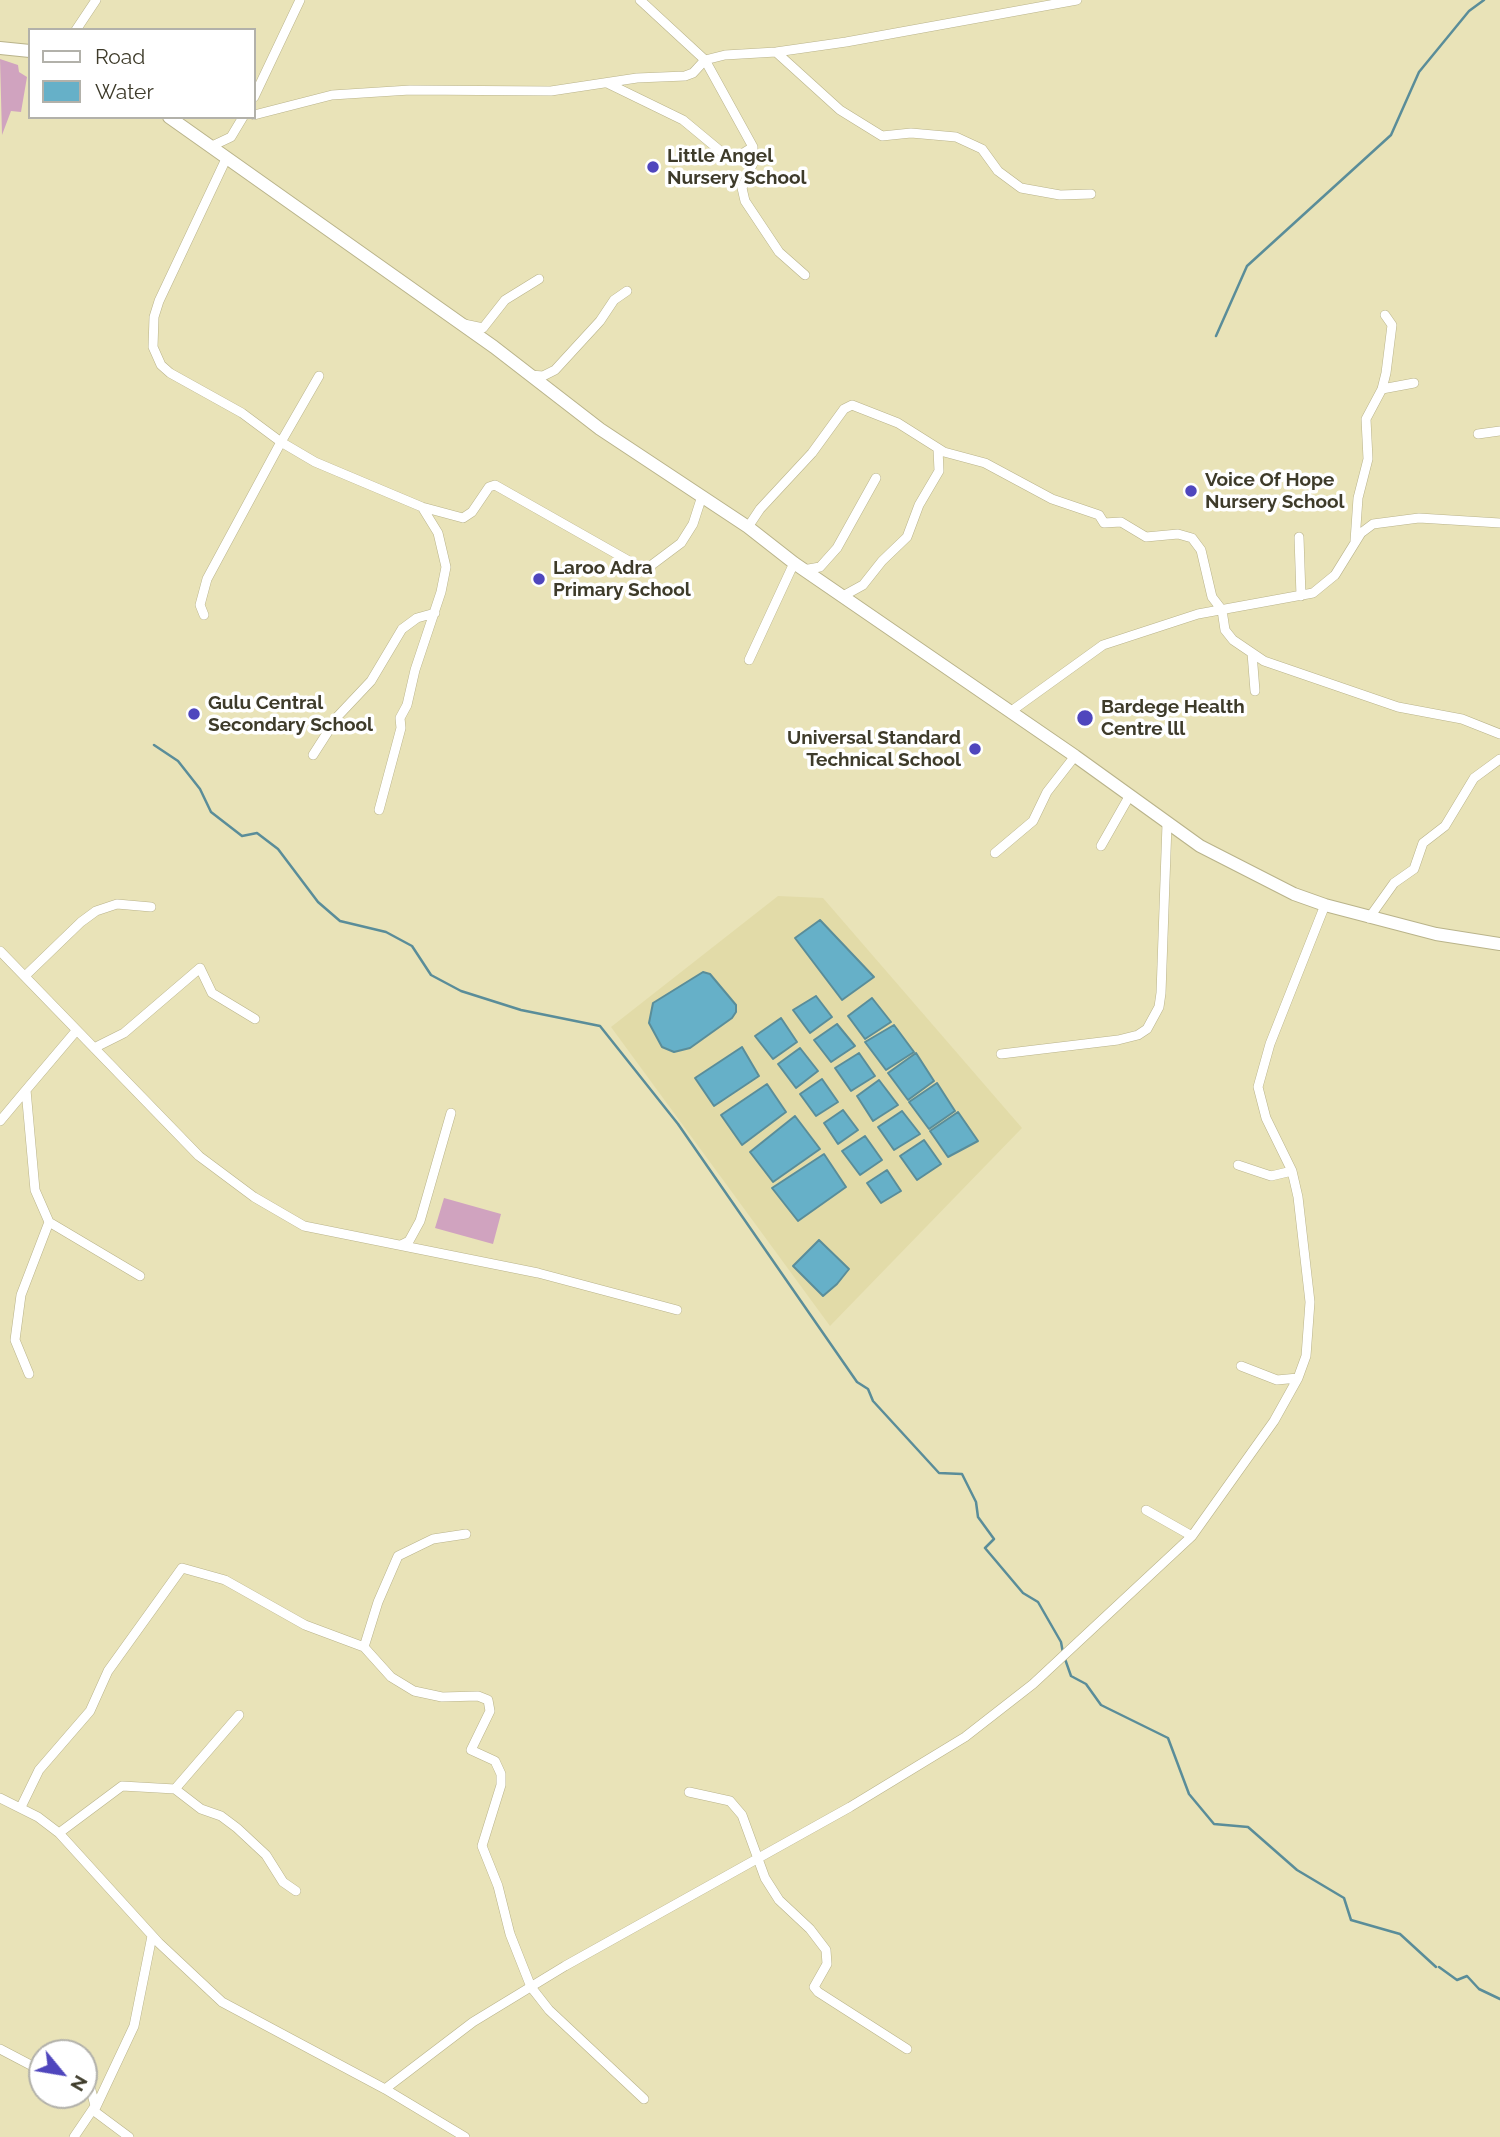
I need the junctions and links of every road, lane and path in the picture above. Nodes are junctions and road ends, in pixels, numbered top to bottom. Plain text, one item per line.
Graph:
1 (96, 0) edge
2 (300, 0) edge
3 (640, 0) edge
4 (1077, 0) edge
5 (77, 28) edge
6 (0, 48) edge
7 (28, 51) edge
8 (776, 52) junction
9 (705, 60) junction
10 (607, 83) junction
11 (256, 93) edge
12 (256, 115) edge
13 (172, 119) edge
14 (243, 119) edge
15 (212, 146) junction
16 (753, 147) junction
17 (226, 159) junction
18 (1091, 194) dead end
19 (804, 275) dead end
20 (539, 279) dead end
21 (627, 291) dead end
22 (1385, 315) dead end
23 (459, 323) junction
24 (528, 375) junction
25 (319, 376) dead end
26 (1414, 383) dead end
27 (1382, 389) junction
28 (1500, 431) edge
29 (1478, 434) dead end
30 (281, 442) junction
31 (939, 449) junction
32 (876, 478) dead end
33 (702, 496) junction
34 (422, 507) junction
35 (1500, 523) edge
36 (748, 527) junction
37 (1298, 537) dead end
38 (1355, 541) junction
39 (798, 566) junction
40 (843, 596) junction
41 (1301, 596) junction
42 (1222, 610) junction
43 (435, 613) junction
44 (204, 615) dead end
45 (1252, 653) junction
46 (748, 660) dead end
47 (1255, 691) dead end
48 (1010, 712) junction
49 (1500, 734) edge
50 (313, 755) dead end
51 (1075, 756) junction
52 (1500, 759) edge
53 (1130, 796) junction
54 (379, 810) dead end
55 (1167, 824) junction
56 (1101, 846) dead end
57 (995, 853) dead end
58 (1325, 905) junction
59 (151, 907) dead end
60 (1369, 918) junction
61 (1500, 944) edge
62 (0, 951) edge
63 (25, 976) junction
64 (255, 1019) dead end
65 (76, 1031) junction
66 (94, 1048) junction
67 (1001, 1054) dead end
68 (26, 1090) junction
69 (451, 1113) dead end
70 (0, 1121) edge
71 (1238, 1165) dead end
72 (1292, 1171) junction
73 (49, 1222) junction
74 (401, 1245) junction
75 (140, 1276) dead end
76 (677, 1310) dead end
77 (1241, 1366) dead end
78 (29, 1374) dead end
79 (1298, 1378) junction
80 (1146, 1510) dead end
81 (466, 1534) dead end
82 (1192, 1536) junction
83 (364, 1647) junction
84 (239, 1715) dead end
85 (175, 1789) junction
86 (689, 1792) dead end
87 (0, 1798) edge
88 (21, 1807) junction
89 (59, 1833) junction
90 (756, 1860) junction
91 (296, 1891) dead end
92 (152, 1936) junction
93 (531, 1987) junction
94 (0, 2049) edge
95 (907, 2049) dead end
96 (28, 2064) edge
97 (385, 2089) junction
98 (644, 2099) dead end
99 (98, 2100) edge
100 (93, 2109) edge
101 (96, 2109) edge
102 (74, 2137) edge
103 (129, 2137) edge
104 (466, 2137) edge

1 - 5 street
2 - 11 street
3 - 9 street
4 - 8 street
6 - 7 street
8 - 9 street
8 - 18 street
9 - 10 street
9 - 16 street
10 - 12 street
10 - 16 street
13 - 15 street
14 - 15 street
15 - 17 street
16 - 19 street
17 - 23 street
17 - 30 street
20 - 23 street
21 - 24 street
22 - 27 street
23 - 24 street
24 - 33 street
25 - 30 street
26 - 27 street
27 - 38 street
28 - 29 street
30 - 34 street
30 - 44 street
31 - 36 street
31 - 40 street
31 - 42 street
32 - 39 street
33 - 34 street
33 - 36 street
34 - 43 street
35 - 38 street
36 - 39 street
37 - 41 street
38 - 41 street
39 - 40 street
39 - 46 street
40 - 48 street
41 - 42 street
42 - 45 street
42 - 48 street
43 - 50 street
43 - 54 street
45 - 47 street
45 - 49 street
48 - 51 street
51 - 53 street
51 - 57 street
52 - 60 street
53 - 55 street
53 - 56 street
55 - 58 street
55 - 67 street
58 - 60 street
58 - 72 street
59 - 63 street
60 - 61 street
62 - 63 street
63 - 65 street
64 - 66 street
65 - 66 street
65 - 68 street
66 - 74 street
68 - 70 street
68 - 73 street
69 - 74 street
71 - 72 street
72 - 79 street
73 - 75 street
73 - 78 street
74 - 76 street
77 - 79 street
79 - 82 street
80 - 82 street
81 - 83 street
82 - 90 street
83 - 88 street
83 - 93 street
84 - 85 street
85 - 89 street
85 - 91 street
86 - 90 street
87 - 88 street
88 - 89 street
89 - 92 street
90 - 93 street
90 - 95 street
92 - 97 street
92 - 99 street
93 - 97 street
93 - 98 street
94 - 96 street
97 - 104 street
100 - 102 street
101 - 103 street

